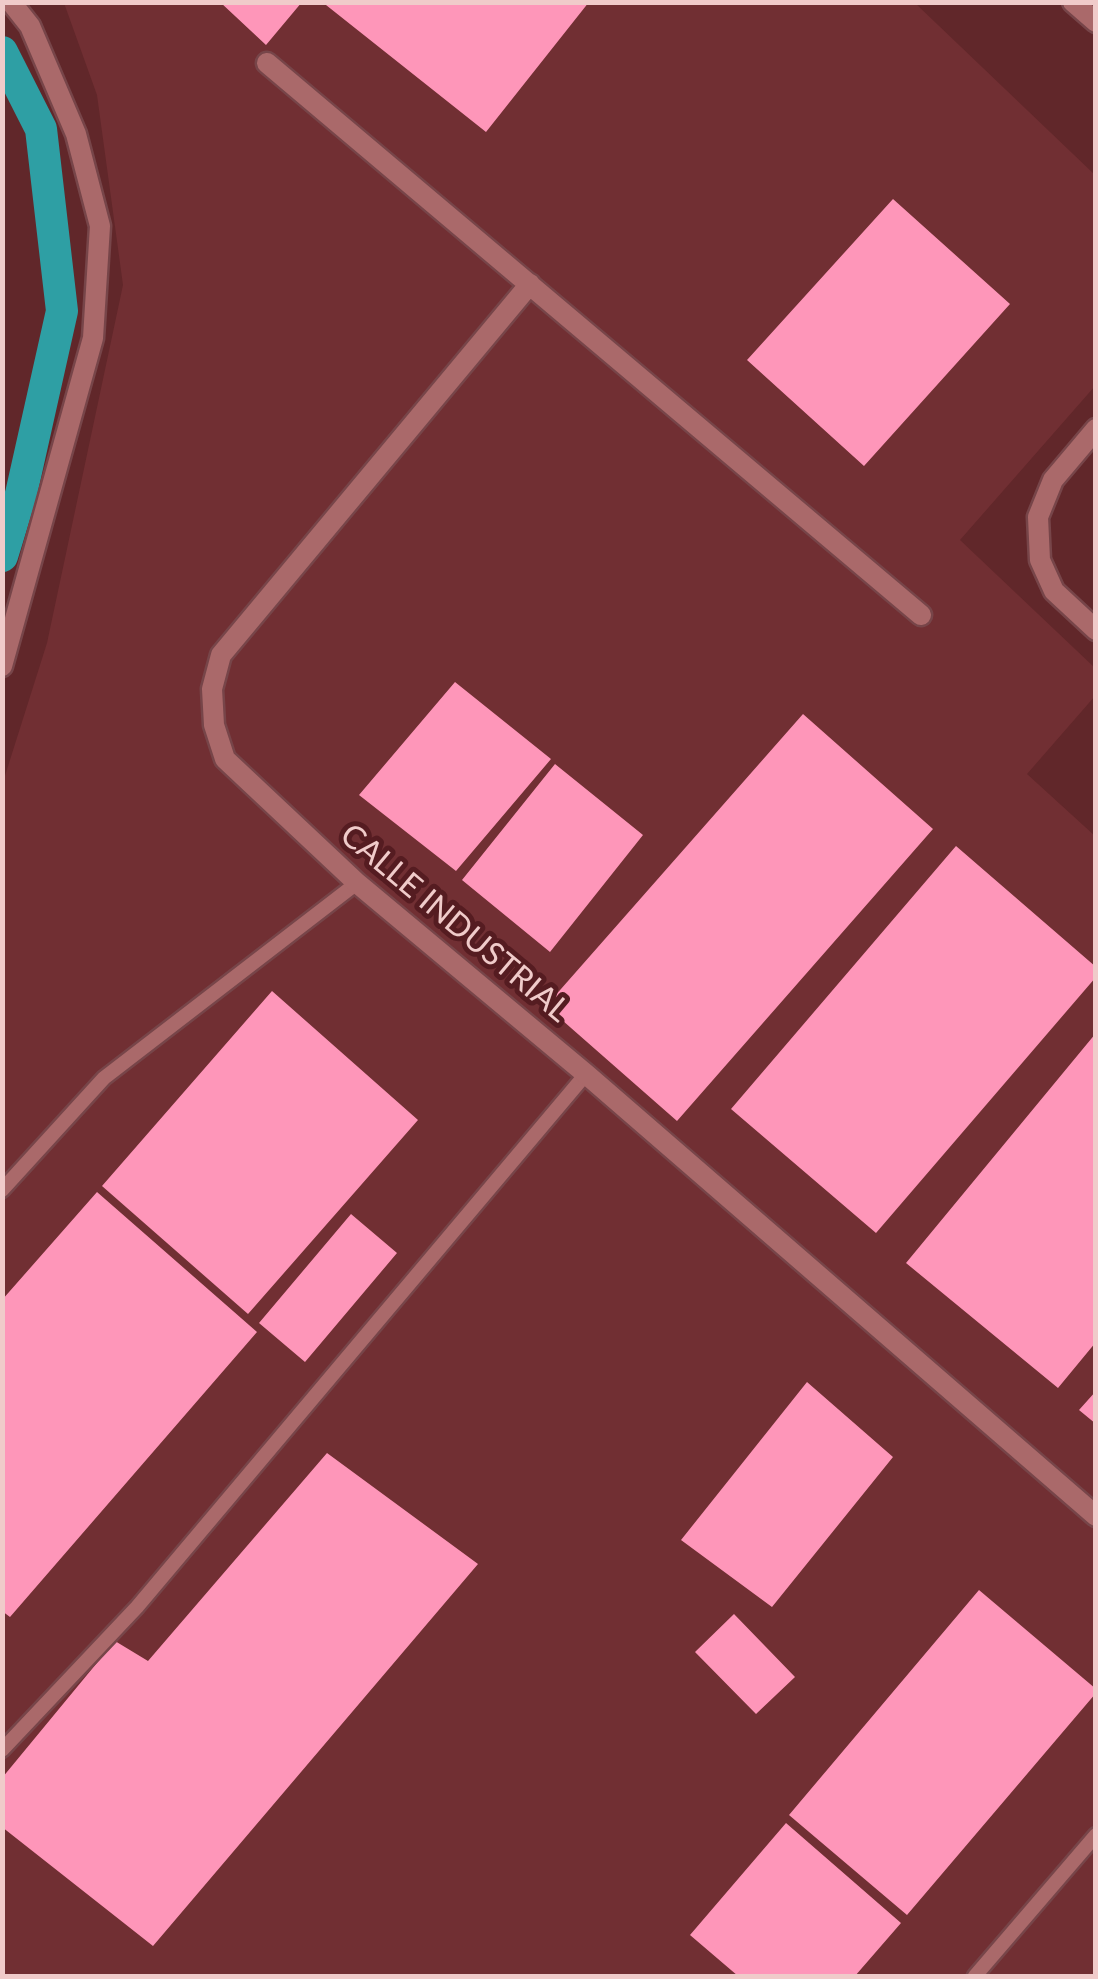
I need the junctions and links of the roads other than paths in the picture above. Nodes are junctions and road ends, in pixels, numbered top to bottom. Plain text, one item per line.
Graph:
1 (11, 2) edge
2 (1074, 2) edge
3 (1096, 22) edge
4 (267, 63) dead end
5 (530, 284) junction
6 (1096, 430) edge
7 (921, 615) dead end
8 (1096, 630) edge
9 (2, 666) edge
10 (358, 884) junction
11 (586, 1074) junction
12 (2, 1190) edge
13 (1096, 1516) edge
14 (2, 1750) edge
15 (1096, 1834) edge
16 (975, 1976) edge

1 - 9 street
2 - 3 street
4 - 5 street
5 - 7 street
5 - 10 street, CALLE INDUSTRIAL
6 - 8 street
10 - 11 street, CALLE INDUSTRIAL
10 - 12 lane
11 - 13 street, CALLE INDUSTRIAL
11 - 14 lane
15 - 16 lane

